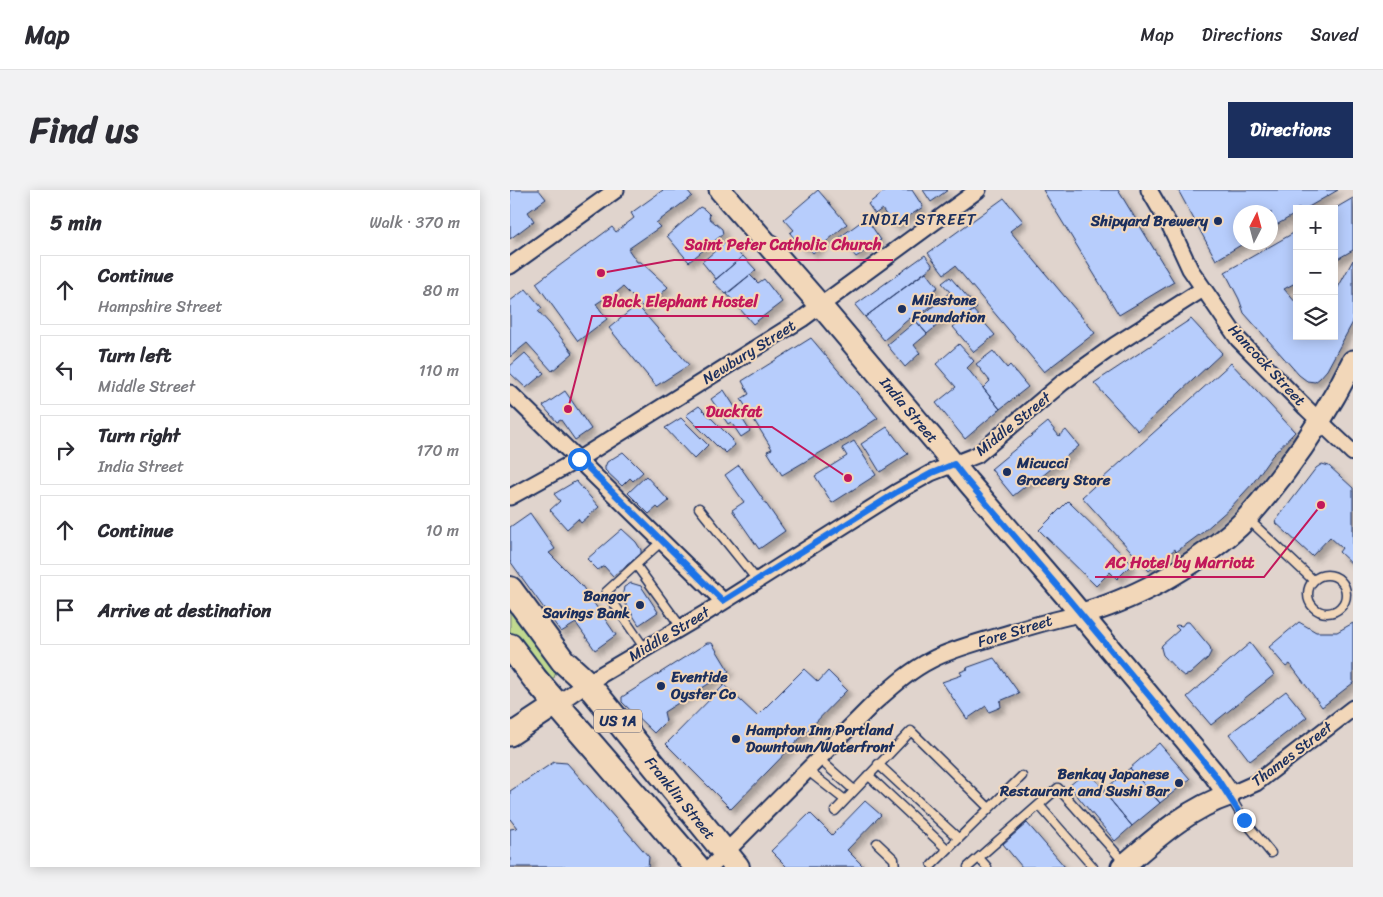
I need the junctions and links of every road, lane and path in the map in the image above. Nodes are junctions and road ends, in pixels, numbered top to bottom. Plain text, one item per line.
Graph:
1 (616, 190) edge
2 (720, 190) edge
3 (978, 190) edge
4 (1149, 190) edge
5 (510, 266) edge
6 (1203, 289) junction
7 (821, 306) junction
8 (1353, 361) edge
9 (510, 393) edge
10 (1320, 422) junction
11 (1353, 453) edge
12 (579, 459) junction
13 (954, 464) junction
14 (510, 498) edge
15 (699, 508) dead end
16 (1246, 518) junction
17 (662, 541) junction
18 (636, 565) junction
19 (757, 580) junction
20 (1314, 580) junction
21 (510, 590) edge
22 (723, 601) junction
23 (1081, 614) junction
24 (682, 627) junction
25 (510, 646) edge
26 (645, 649) junction
27 (587, 683) junction
28 (557, 704) junction
29 (1353, 708) edge
30 (510, 735) edge
31 (819, 759) junction
32 (878, 764) junction
33 (808, 771) junction
34 (868, 775) junction
35 (1022, 776) dead end
36 (854, 790) junction
37 (1229, 795) junction
38 (845, 800) junction
39 (1039, 805) junction
40 (989, 808) junction
41 (835, 811) dead end
42 (958, 838) junction
43 (878, 843) dead end
44 (947, 849) junction
45 (1271, 853) dead end
46 (978, 858) junction
47 (724, 863) edge
48 (932, 864) dead end
49 (1124, 865) edge
50 (697, 867) edge
51 (895, 867) edge
52 (968, 867) edge
53 (987, 867) edge
54 (1093, 867) edge

1 - 5 street
2 - 7 main road, India Street
3 - 7 street, Newbury Street
4 - 6 street, Hancock Street
6 - 10 street, Hancock Street
6 - 13 street, Middle Street
7 - 12 street, Newbury Street
7 - 13 main road, India Street
8 - 10 main road, Fore Street
9 - 12 street
10 - 11 street, Hancock Street
10 - 16 main road, Fore Street
12 - 14 street, Newbury Street
12 - 17 street
13 - 19 street, Middle Street
13 - 23 main road, India Street
15 - 19 lane
16 - 20 lane
16 - 23 main road, Fore Street
17 - 18 lane
17 - 22 street
18 - 24 lane
18 - 26 lane
19 - 22 street, Middle Street
20 - 20 lane
21 - 27 main road, Franklin Street / US 1A
22 - 24 street, Middle Street
23 - 31 street, Fore Street
23 - 37 main road, India Street
24 - 26 street, Middle Street
25 - 28 main road, Franklin Street / US 1A
26 - 27 street, Middle Street
27 - 28 street, Middle Street
27 - 47 main road, Franklin Street / US 1A
28 - 30 main road, Middle Street
28 - 50 main road, Franklin Street / US 1A
29 - 37 street, Thames Street
31 - 33 street, Fore Street
31 - 36 lane
32 - 34 lane
32 - 40 lane
32 - 42 lane
33 - 38 lane
33 - 47 street, Fore Street
34 - 36 lane
34 - 44 lane
35 - 40 lane
36 - 38 lane
37 - 45 lane
37 - 49 main road
38 - 41 lane
39 - 46 lane
39 - 49 lane
39 - 54 lane
40 - 42 lane
42 - 44 lane
43 - 51 lane
44 - 48 lane
46 - 52 lane
46 - 53 lane

